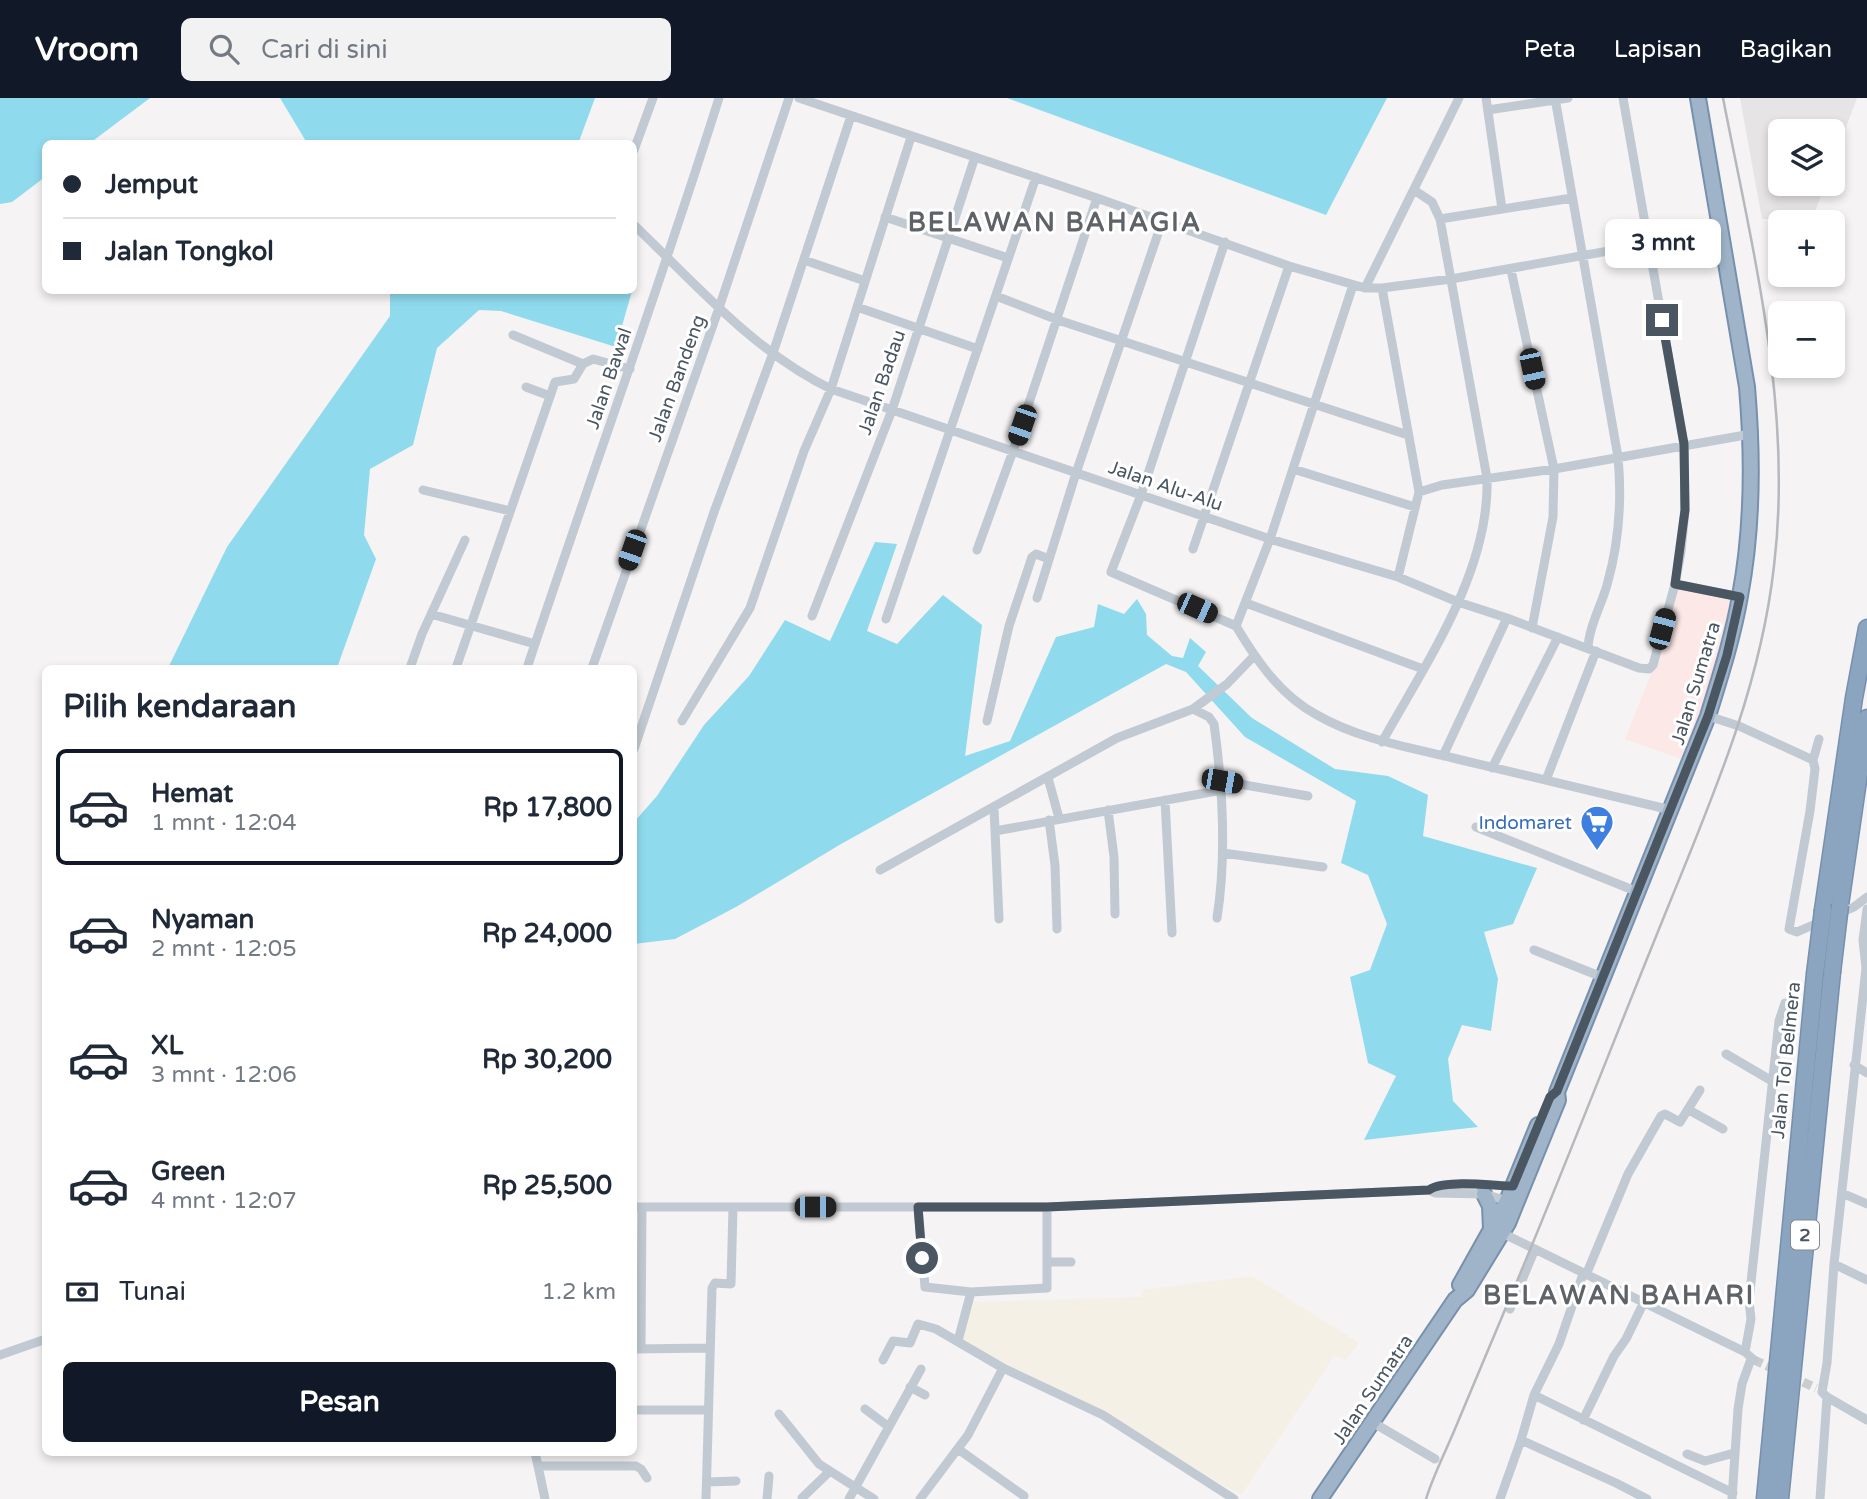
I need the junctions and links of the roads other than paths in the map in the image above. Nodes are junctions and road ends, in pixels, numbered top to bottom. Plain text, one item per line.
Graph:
1 (653, 98) edge
2 (719, 98) edge
3 (789, 98) edge
4 (799, 98) edge
5 (1459, 98) edge
6 (1486, 98) edge
7 (1567, 98) edge
8 (1623, 98) edge
9 (1698, 98) edge
10 (1555, 99) edge
11 (1488, 110) junction
12 (851, 116) junction
13 (911, 137) junction
14 (637, 142) edge
15 (975, 157) junction
16 (1036, 177) junction
17 (1413, 190) junction
18 (1097, 198) junction
19 (1572, 198) junction
20 (1502, 209) junction
21 (886, 217) junction
22 (1440, 219) junction
23 (1162, 222) junction
24 (637, 228) edge
25 (1721, 231) junction
26 (948, 238) junction
27 (1226, 242) junction
28 (1649, 245) junction
29 (1582, 256) junction
30 (668, 258) junction
31 (1008, 258) junction
32 (804, 260) junction
33 (1289, 266) junction
34 (1511, 270) junction
35 (1451, 279) junction
36 (865, 281) junction
37 (1353, 285) junction
38 (1365, 288) junction
39 (1382, 288) junction
40 (996, 296) junction
41 (856, 307) junction
42 (719, 308) junction
43 (1058, 320) junction
44 (918, 328) junction
45 (513, 335) dead end
46 (1121, 340) junction
47 (978, 349) junction
48 (774, 353) junction
49 (1186, 360) junction
50 (583, 363) junction
51 (630, 369) junction
52 (1249, 383) junction
53 (526, 387) dead end
54 (831, 389) junction
55 (550, 396) junction
56 (1315, 404) junction
57 (891, 410) junction
58 (951, 430) junction
59 (1751, 434) junction
60 (1408, 435) junction
61 (1684, 444) junction
62 (1013, 452) junction
63 (1618, 457) junction
64 (1293, 468) junction
65 (1554, 469) junction
66 (1076, 472) junction
67 (1487, 478) junction
68 (423, 490) dead end
69 (1419, 492) junction
70 (1142, 495) junction
71 (1415, 507) junction
72 (510, 511) junction
73 (1205, 516) junction
74 (1270, 539) junction
75 (465, 540) dead end
76 (1193, 549) dead end
77 (977, 550) dead end
78 (1049, 559) junction
79 (1398, 577) junction
80 (1675, 584) junction
81 (1740, 597) junction
82 (1037, 598) dead end
83 (1458, 602) junction
84 (1246, 603) junction
85 (431, 614) junction
86 (812, 616) dead end
87 (1507, 618) junction
88 (886, 619) dead end
89 (470, 625) junction
90 (1236, 625) junction
91 (1532, 628) junction
92 (1867, 628) edge
93 (1558, 637) junction
94 (535, 644) junction
95 (1592, 649) junction
96 (1254, 656) junction
97 (411, 665) edge
98 (457, 665) edge
99 (528, 665) edge
100 (593, 665) edge
101 (1423, 669) junction
102 (1198, 707) junction
103 (1708, 716) junction
104 (1867, 718) edge
105 (682, 721) dead end
106 (987, 721) dead end
107 (637, 740) edge
108 (1819, 740) dead end
109 (1382, 742) junction
110 (1443, 756) junction
111 (1813, 760) junction
112 (1492, 768) junction
113 (1048, 778) junction
114 (1546, 780) junction
115 (1222, 786) junction
116 (1308, 796) dead end
117 (1165, 800) junction
118 (994, 808) junction
119 (1108, 810) junction
120 (1671, 810) junction
121 (1054, 819) junction
122 (1476, 827) dead end
123 (995, 831) junction
124 (1223, 853) junction
125 (1323, 867) dead end
126 (880, 870) dead end
127 (1638, 892) junction
128 (1867, 897) edge
129 (1867, 909) edge
130 (1115, 914) dead end
131 (1217, 918) dead end
132 (999, 919) dead end
133 (1057, 929) dead end
134 (1172, 933) dead end
135 (1865, 937) edge
136 (1534, 950) dead end
137 (1866, 969) edge
138 (1823, 973) junction
139 (1602, 977) junction
140 (1785, 1003) dead end
141 (1726, 1054) dead end
142 (1854, 1065) junction
143 (1867, 1073) edge
144 (1772, 1081) junction
145 (1700, 1090) dead end
146 (1689, 1110) junction
147 (1723, 1129) dead end
148 (1429, 1190) junction
149 (1842, 1192) junction
150 (1484, 1194) junction
151 (1515, 1195) junction
152 (1867, 1204) edge
153 (638, 1207) edge
154 (733, 1207) junction
155 (918, 1207) junction
156 (1047, 1207) junction
157 (1496, 1232) junction
158 (1535, 1249) junction
159 (1048, 1262) junction
160 (1071, 1262) dead end
161 (1834, 1264) junction
162 (1585, 1275) junction
163 (1867, 1280) edge
164 (971, 1292) junction
165 (1643, 1304) junction
166 (1510, 1309) dead end
167 (42, 1340) edge
168 (958, 1341) junction
169 (637, 1348) edge
170 (709, 1348) junction
171 (0, 1355) edge
172 (1750, 1357) junction
173 (883, 1360) dead end
174 (921, 1369) dead end
175 (1002, 1369) junction
176 (910, 1387) junction
177 (1821, 1393) junction
178 (925, 1395) dead end
179 (1534, 1395) junction
180 (865, 1409) dead end
181 (637, 1410) edge
182 (708, 1410) junction
183 (779, 1414) dead end
184 (1583, 1420) junction
185 (1867, 1420) edge
186 (1372, 1422) junction
187 (889, 1427) junction
188 (1521, 1440) junction
189 (958, 1449) junction
190 (1734, 1453) junction
191 (1687, 1454) dead end
192 (536, 1456) edge
193 (1435, 1459) dead end
194 (538, 1466) junction
195 (830, 1471) junction
196 (769, 1476) dead end
197 (647, 1478) dead end
198 (736, 1481) dead end
199 (707, 1482) junction
200 (856, 1487) junction
201 (1024, 1496) dead end
202 (1733, 1496) edge
203 (545, 1499) edge
204 (706, 1499) edge
205 (767, 1499) edge
206 (802, 1499) edge
207 (849, 1499) edge
208 (874, 1499) edge
209 (920, 1499) edge
210 (1234, 1499) edge
211 (1320, 1499) edge
212 (1500, 1499) edge
213 (1647, 1499) edge
214 (1765, 1499) edge
215 (1780, 1499) edge
216 (1820, 1499) edge

1 - 14 street
2 - 30 street, Jalan Bawal
3 - 42 street, Jalan Bandeng
4 - 12 street
5 - 17 street
6 - 11 street
7 - 10 street
8 - 28 street
9 - 25 highway, Jalan Sumatra
10 - 11 street
10 - 19 street
11 - 20 street
12 - 13 street
12 - 32 street
13 - 15 street
13 - 21 street
15 - 16 street
15 - 26 street, Jalan Badau
16 - 18 street
16 - 31 street
17 - 22 street
17 - 38 street
18 - 23 street
18 - 43 street
19 - 20 street
19 - 29 street
20 - 22 street
21 - 26 street
21 - 36 street
22 - 35 street
23 - 27 street
23 - 46 street
24 - 30 street, Jalan Alu-Alu
25 - 28 street
25 - 59 highway, Jalan Sumatra
26 - 31 street
26 - 44 street, Jalan Badau
27 - 33 street
27 - 49 street
28 - 29 street
28 - 61 street
29 - 34 street
29 - 63 street
30 - 42 street, Jalan Alu-Alu
30 - 51 street, Jalan Bawal
31 - 40 street
32 - 36 street
32 - 48 street
33 - 37 street
33 - 52 street
34 - 35 street
34 - 65 street
35 - 39 street
35 - 67 street
36 - 41 street
37 - 38 street
37 - 56 street
38 - 39 street
39 - 60 street
40 - 43 street
40 - 47 street
41 - 44 street
41 - 54 street
42 - 48 street, Jalan Alu-Alu
42 - 100 street, Jalan Bandeng
43 - 46 street
43 - 62 street
44 - 47 street
44 - 57 street, Jalan Badau
45 - 50 street
46 - 49 street
46 - 66 street
47 - 58 street
48 - 54 street, Jalan Alu-Alu
48 - 107 street
49 - 52 street
49 - 70 street
50 - 51 street
50 - 55 street
51 - 94 street, Jalan Bawal
52 - 56 street
52 - 73 street
53 - 55 street
54 - 57 street, Jalan Alu-Alu
54 - 105 street
55 - 72 street
56 - 60 street
56 - 64 street
57 - 58 street, Jalan Alu-Alu
57 - 86 street, Jalan Badau
58 - 62 street, Jalan Alu-Alu
58 - 88 street
59 - 61 street
59 - 81 highway, Jalan Sumatra
60 - 69 street
61 - 63 street
61 - 80 street
62 - 66 street, Jalan Alu-Alu
62 - 77 street
63 - 65 street
63 - 95 street
64 - 71 street
64 - 74 street
65 - 67 street
65 - 91 street
66 - 70 street, Jalan Alu-Alu
66 - 78 street
67 - 69 street
67 - 83 street
68 - 72 street
69 - 71 street
70 - 73 street, Jalan Alu-Alu
70 - 90 street
71 - 79 street
72 - 89 street
73 - 74 street, Jalan Alu-Alu
73 - 76 street
74 - 79 street, Jalan Alu-Alu
74 - 84 street
75 - 85 street
78 - 82 street
78 - 106 street
79 - 83 street, Jalan Alu-Alu
80 - 81 street
80 - 95 street, Jalan Alu-Alu
81 - 103 highway, Jalan Sumatra
83 - 87 street, Jalan Alu-Alu
83 - 101 street
84 - 90 street
84 - 101 street
85 - 89 street
85 - 97 street
87 - 91 street, Jalan Alu-Alu
87 - 110 street
89 - 94 street
89 - 98 street
90 - 96 street
91 - 93 street, Jalan Alu-Alu
92 - 138 highway, Jalan Tol Belmera / 2, bridge
93 - 95 street, Jalan Alu-Alu
93 - 112 street
94 - 99 street, Jalan Bawal
95 - 114 street
96 - 102 street
96 - 109 street
101 - 109 street
102 - 113 street
102 - 115 street
103 - 111 street
103 - 120 highway, Jalan Sumatra
104 - 138 highway, Jalan Tol Belmera / 2, bridge
108 - 111 street
109 - 110 street
110 - 112 street
111 - 128 street
112 - 114 street
113 - 118 street
113 - 121 street
114 - 120 street
115 - 116 street
115 - 117 street
115 - 124 street
117 - 119 street
117 - 134 street
118 - 123 street
118 - 126 street
119 - 121 street
119 - 130 street
120 - 127 highway, Jalan Sumatra
121 - 123 street
121 - 133 street
122 - 127 street
123 - 132 street
124 - 125 street
124 - 131 street
127 - 139 highway, Jalan Sumatra
129 - 135 street
135 - 137 street
136 - 139 street
137 - 142 street
138 - 214 highway, Jalan Tol Belmera / 2
138 - 215 highway, Jalan Tol Belmera / 2
139 - 151 highway, Jalan Sumatra
140 - 144 street
141 - 144 street
142 - 143 street
142 - 149 street
144 - 172 street
145 - 146 street
146 - 147 street
146 - 162 street
148 - 150 street
148 - 151 street
148 - 156 street
149 - 152 street
149 - 161 street
150 - 151 street
150 - 157 highway
151 - 157 highway, Jalan Sumatra
153 - 154 street
153 - 169 street
154 - 155 street
154 - 170 street
155 - 156 street
155 - 164 street
156 - 159 street
157 - 158 street
157 - 186 highway, Jalan Sumatra
158 - 162 street
158 - 166 street
159 - 160 street
159 - 164 street
161 - 163 street
161 - 177 street
162 - 165 street
162 - 179 street
164 - 168 street
165 - 172 street
165 - 184 street
167 - 171 street
168 - 173 street
168 - 175 street
169 - 170 street
170 - 182 street
172 - 190 street
174 - 176 street
175 - 189 street
175 - 210 street
176 - 178 street
176 - 187 street
177 - 185 street
177 - 216 street
179 - 184 street
179 - 188 street
180 - 187 street
181 - 182 street
182 - 199 street
183 - 195 street
184 - 202 street
186 - 193 street
186 - 211 highway, Jalan Sumatra
187 - 200 street
188 - 212 street
188 - 213 street
189 - 201 street
189 - 209 street
190 - 191 street
190 - 202 street
192 - 194 street
194 - 197 street
194 - 203 street
195 - 200 street
195 - 206 street
196 - 205 street
198 - 199 street
199 - 204 street
200 - 207 street
200 - 208 street

